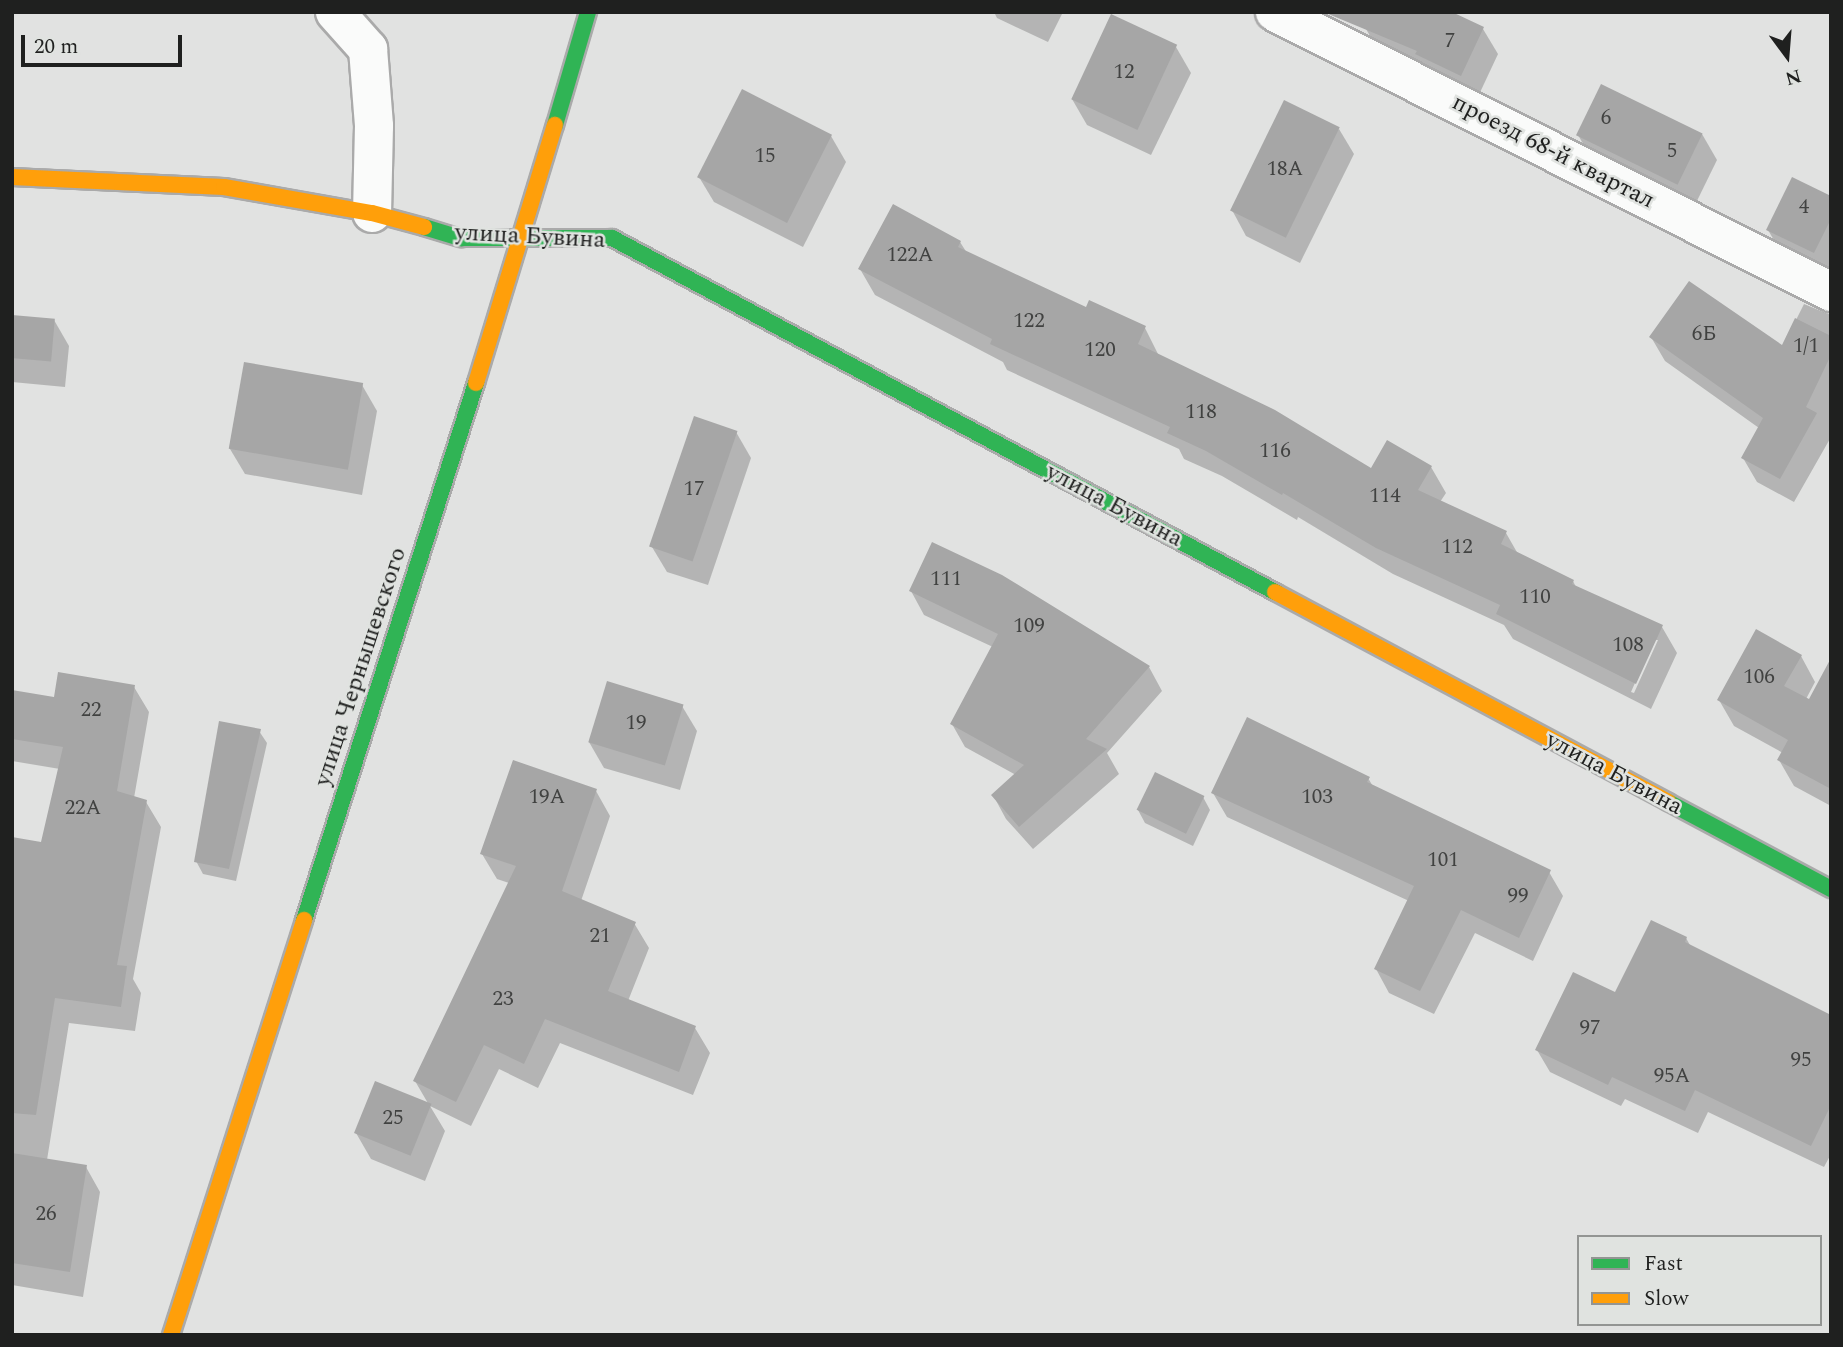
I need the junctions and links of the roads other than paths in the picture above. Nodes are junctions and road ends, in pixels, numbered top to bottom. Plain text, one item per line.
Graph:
1 (335, 12) edge
2 (589, 12) edge
3 (1275, 12) edge
4 (12, 177) edge
5 (372, 213) junction
6 (523, 238) junction
7 (1831, 292) edge
8 (1831, 889) edge
9 (171, 1335) edge

1 - 5 street
2 - 6 street, улица Чернышевского
3 - 7 street, проезд 68-й квартал
4 - 5 street, улица Бувина
5 - 6 street, улица Бувина
6 - 8 street, улица Бувина
6 - 9 street, улица Чернышевского

